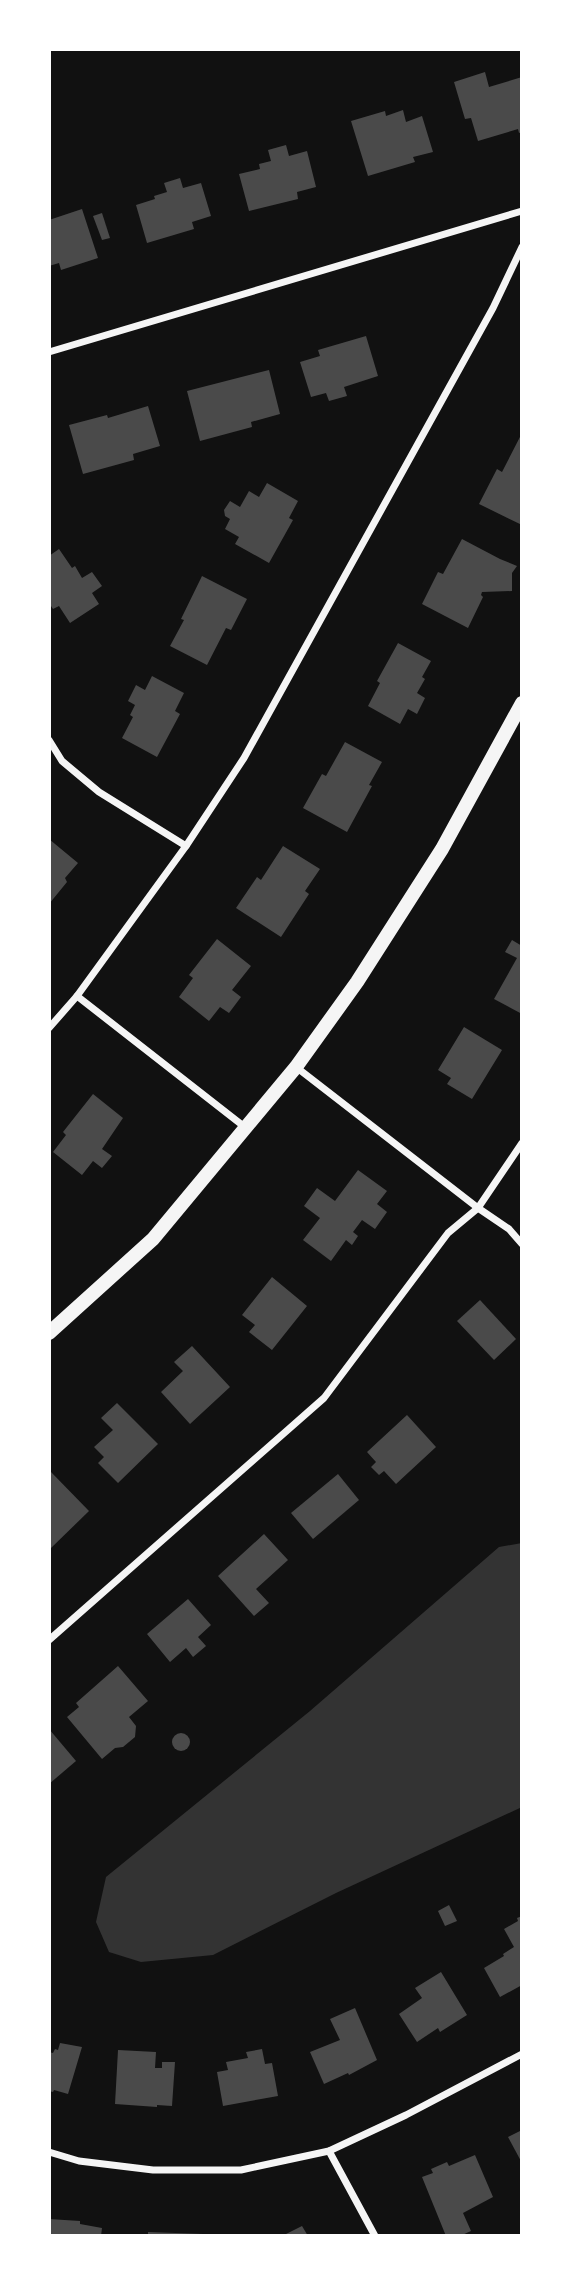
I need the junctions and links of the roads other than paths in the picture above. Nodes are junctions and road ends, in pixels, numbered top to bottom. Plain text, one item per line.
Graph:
1 (522, 211) edge
2 (522, 247) edge
3 (49, 352) edge
4 (522, 703) edge
5 (49, 740) edge
6 (187, 846) junction
7 (77, 996) junction
8 (49, 1028) edge
9 (296, 1067) junction
10 (247, 1129) junction
11 (522, 1143) edge
12 (478, 1208) junction
13 (522, 1244) edge
14 (49, 1332) edge
15 (49, 1640) edge
16 (522, 2054) edge
17 (329, 2151) junction
18 (49, 2152) edge
19 (375, 2236) edge

1 - 3 street
2 - 6 street
4 - 9 main road
5 - 6 street
6 - 7 street
7 - 8 street
7 - 10 street
9 - 10 main road
9 - 12 street
10 - 14 main road
11 - 12 street
12 - 13 street
12 - 15 street
16 - 17 street
17 - 18 street
17 - 19 street

